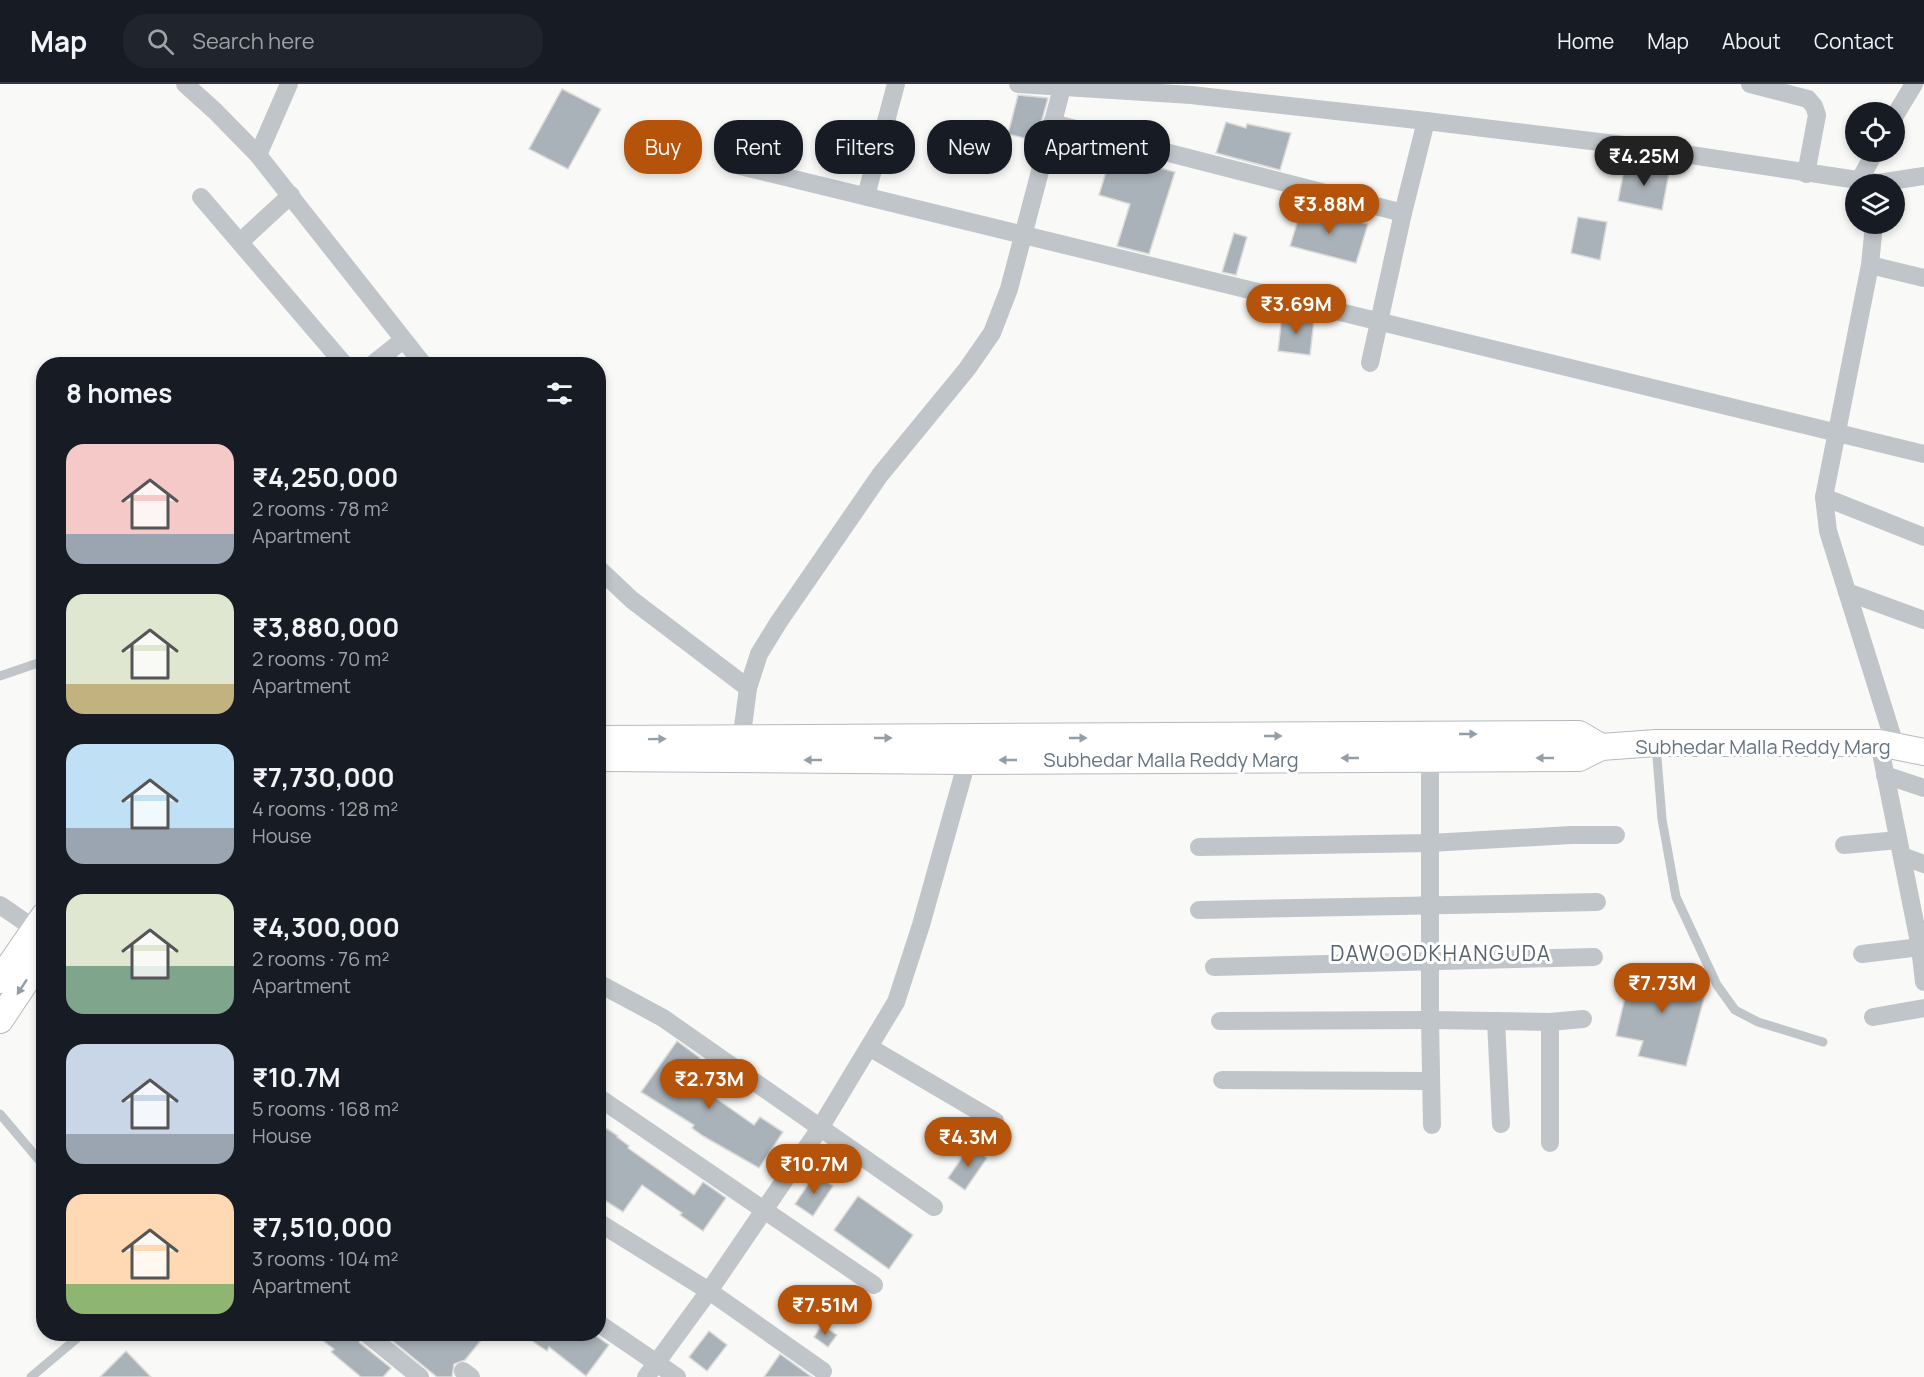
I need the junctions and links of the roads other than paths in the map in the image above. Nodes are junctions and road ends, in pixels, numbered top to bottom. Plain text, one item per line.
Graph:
1 (184, 84) edge
2 (289, 84) edge
3 (896, 84) edge
4 (1018, 84) edge
5 (1750, 84) edge
6 (1914, 84) edge
7 (1062, 86) edge
8 (1192, 90) edge
9 (1903, 102) edge
10 (1053, 120) edge
11 (1426, 121) junction
12 (1170, 153) edge
13 (258, 155) junction
14 (774, 174) edge
15 (1039, 174) edge
16 (1806, 174) junction
17 (1924, 176) edge
18 (1845, 179) edge
19 (1905, 179) edge
20 (291, 195) junction
21 (866, 196) junction
22 (201, 197) dead end
23 (1402, 213) junction
24 (1873, 234) edge
25 (1023, 235) junction
26 (240, 242) junction
27 (1870, 265) junction
28 (1924, 278) edge
29 (1380, 321) junction
30 (403, 340) junction
31 (338, 357) edge
32 (382, 357) edge
33 (417, 357) edge
34 (1370, 363) dead end
35 (1836, 433) junction
36 (1924, 454) edge
37 (1824, 497) junction
38 (1924, 537) edge
39 (606, 576) edge
40 (1847, 592) junction
41 (1924, 620) edge
42 (36, 664) edge
43 (0, 676) edge
44 (748, 688) junction
45 (606, 740) edge
46 (1656, 742) junction
47 (1887, 744) junction
48 (1601, 747) junction
49 (740, 748) junction
50 (1924, 752) edge
51 (606, 757) edge
52 (1430, 757) junction
53 (967, 761) junction
54 (1885, 775) junction
55 (1924, 788) edge
56 (1616, 835) dead end
57 (1430, 843) junction
58 (1844, 845) dead end
59 (1199, 847) dead end
60 (1900, 848) junction
61 (1924, 864) edge
62 (1597, 902) dead end
63 (1917, 902) edge
64 (0, 905) edge
65 (1430, 905) junction
66 (1199, 910) dead end
67 (36, 921) edge
68 (36, 926) edge
69 (1920, 946) junction
70 (1862, 954) dead end
71 (1594, 957) dead end
72 (1431, 962) junction
73 (36, 966) edge
74 (1214, 967) dead end
75 (0, 980) edge
76 (1924, 982) edge
77 (606, 987) edge
78 (1924, 1008) edge
79 (1873, 1017) dead end
80 (1583, 1019) dead end
81 (0, 1020) edge
82 (1430, 1020) junction
83 (1220, 1021) dead end
84 (1496, 1021) junction
85 (1550, 1022) junction
86 (1823, 1042) dead end
87 (869, 1047) junction
88 (1222, 1080) dead end
89 (1431, 1081) junction
90 (606, 1102) edge
91 (0, 1114) edge
92 (995, 1121) dead end
93 (1501, 1124) dead end
94 (1432, 1125) dead end
95 (820, 1128) junction
96 (1550, 1143) dead end
97 (36, 1157) edge
98 (934, 1208) dead end
99 (764, 1211) junction
100 (606, 1227) edge
101 (874, 1285) dead end
102 (709, 1291) junction
103 (606, 1330) edge
104 (74, 1341) edge
105 (376, 1341) edge
106 (652, 1370) edge
107 (822, 1371) dead end
108 (31, 1377) edge
109 (420, 1377) edge
110 (676, 1377) edge

1 - 13 street
2 - 13 street
3 - 21 street
4 - 7 street
5 - 16 street
6 - 9 street
7 - 8 street
7 - 10 street
8 - 11 street
11 - 16 street
11 - 23 street
12 - 23 street
13 - 20 street
14 - 21 street
15 - 25 street
16 - 18 street
17 - 19 street
20 - 26 street
20 - 30 street
21 - 25 street
22 - 26 street
23 - 29 street
24 - 27 street
25 - 29 street
25 - 44 street
26 - 31 street
27 - 28 street
27 - 35 street
29 - 34 street
29 - 35 street
30 - 32 street
30 - 33 street
35 - 36 street
35 - 37 street
37 - 38 street
37 - 40 street
39 - 44 street
40 - 41 street
40 - 47 street
42 - 43 lane
44 - 49 street
45 -> 49 main road
46 - 47 main road, Subhedar Malla Reddy Marg
46 - 48 main road, Subhedar Malla Reddy Marg
46 - 86 lane
47 - 50 main road, Subhedar Malla Reddy Marg
47 - 54 street
49 -> 48 main road, Subhedar Malla Reddy Marg
48 -> 52 main road, Subhedar Malla Reddy Marg
49 - 51 main road
53 -> 49 main road, Subhedar Malla Reddy Marg
52 -> 53 main road, Subhedar Malla Reddy Marg
52 - 57 street
53 - 87 street
54 - 55 street
54 - 60 street
56 - 57 street
57 - 59 street
57 - 65 street
58 - 60 street
60 - 61 street
60 - 63 street
62 - 65 street
63 - 69 street
64 - 67 street
65 - 66 street
65 - 72 street
68 - 75 main road
69 - 70 street
69 - 76 street
71 - 72 street
72 - 74 street
72 - 82 street
73 -> 81 main road
77 - 95 street
78 - 79 street
80 - 85 street
82 - 83 street
82 - 84 street
82 - 89 street
84 - 85 street
84 - 93 street
85 - 96 street
87 - 92 street
87 - 95 street
88 - 89 street
89 - 94 street
90 - 99 street
91 - 97 lane
95 - 98 street
95 - 99 street
99 - 101 street
99 - 102 street
100 - 102 street
102 - 106 street
102 - 107 street
103 - 106 street
104 - 108 lane
105 - 109 street
106 - 110 street

